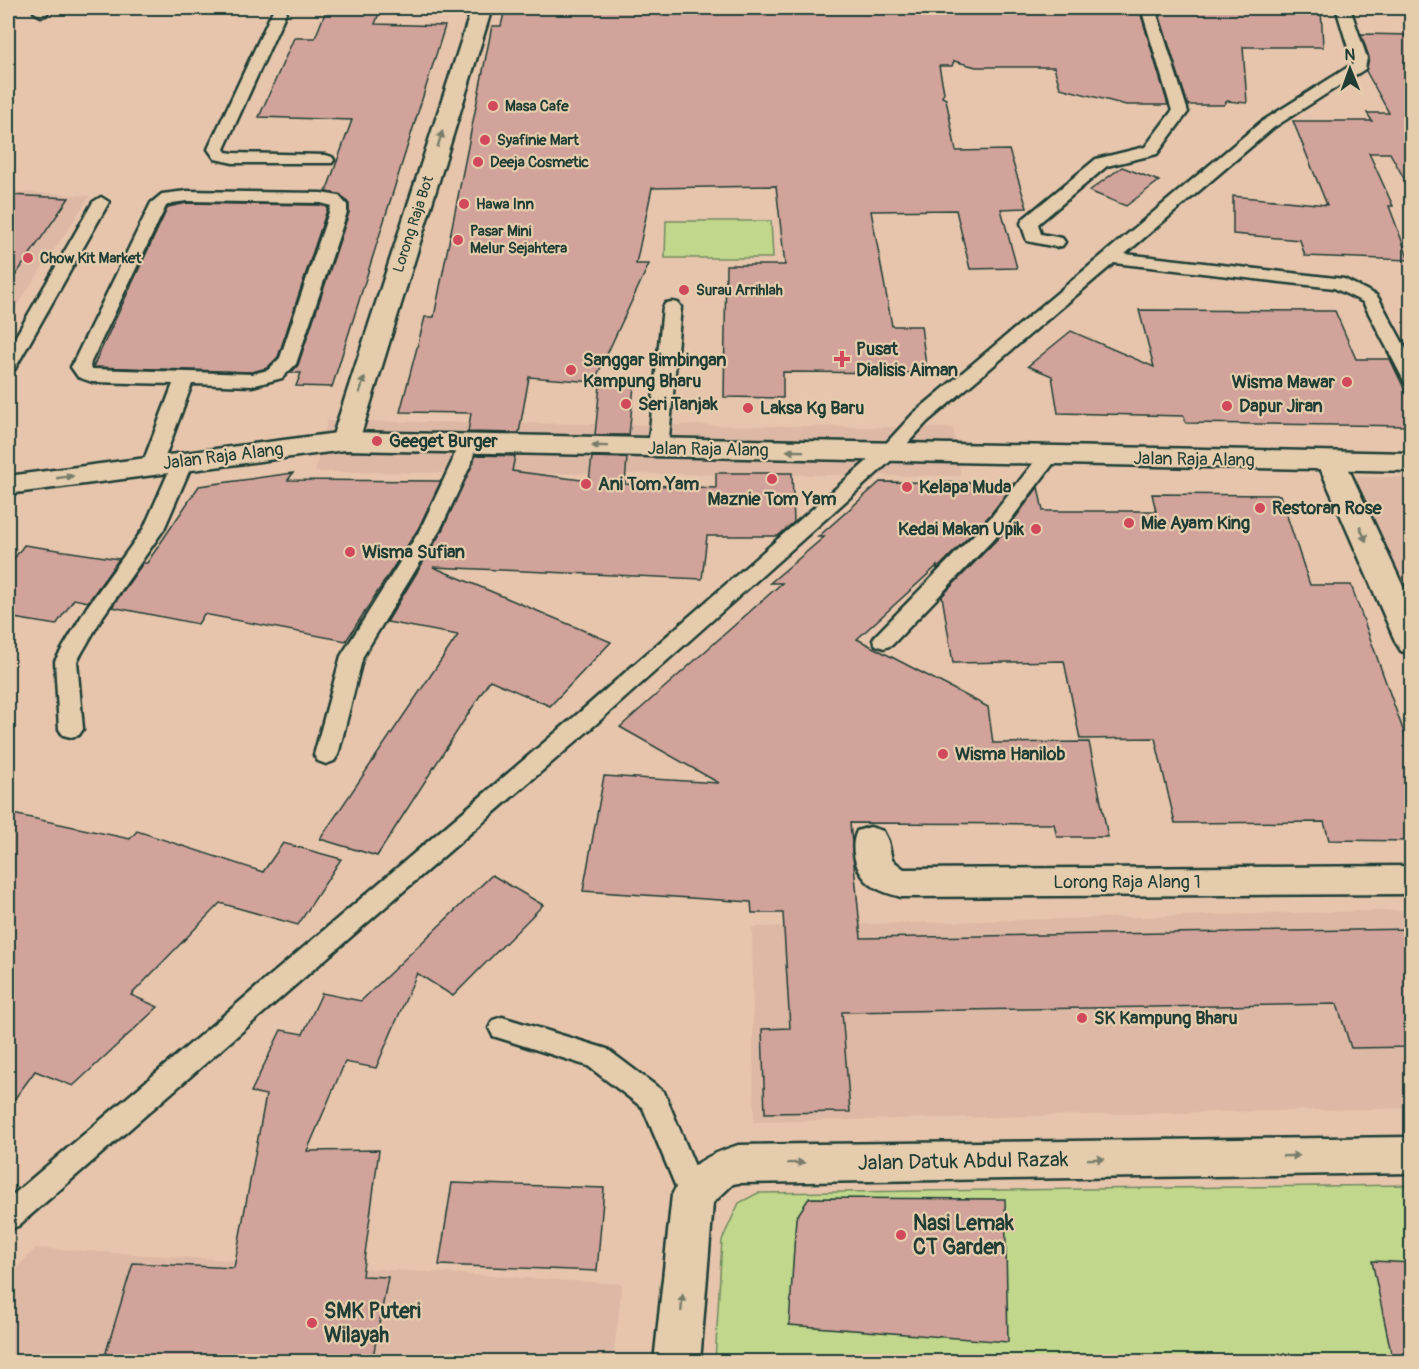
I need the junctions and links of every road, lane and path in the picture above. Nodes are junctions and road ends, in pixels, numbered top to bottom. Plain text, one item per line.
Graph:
1 (281, 8) edge
2 (482, 8) edge
3 (1148, 8) edge
4 (1343, 8) edge
5 (326, 160) dead end
6 (101, 202) dead end
7 (1056, 242) dead end
8 (1110, 257) junction
9 (672, 308) dead end
10 (8, 365) edge
11 (184, 378) junction
12 (1412, 379) edge
13 (345, 441) junction
14 (466, 443) junction
15 (658, 448) junction
16 (888, 453) junction
17 (1049, 456) junction
18 (1331, 461) junction
19 (183, 462) junction
20 (1412, 462) edge
21 (152, 465) junction
22 (8, 485) edge
23 (884, 640) dead end
24 (1412, 644) edge
25 (71, 729) dead end
26 (326, 755) dead end
27 (870, 840) dead end
28 (1412, 880) edge
29 (502, 1028) dead end
30 (1412, 1155) edge
31 (693, 1195) junction
32 (8, 1217) edge
33 (677, 1362) edge

1 - 5 lane
13 -> 2 street, Lorong Raja Bot
3 - 7 lane
4 - 8 lane
6 - 10 lane
8 - 12 lane
8 - 16 lane
9 - 15 lane
11 - 11 lane
11 - 21 lane
13 - 14 street, Jalan Raja Alang
13 - 19 street, Jalan Raja Alang
15 -> 14 street, Jalan Raja Alang
14 - 26 lane
16 -> 15 street, Jalan Raja Alang
16 - 17 street, Jalan Raja Alang
16 - 32 lane
17 - 18 street, Jalan Raja Alang
17 - 23 lane
18 - 20 street, Jalan Raja Alang
18 -> 24 street
19 - 21 street, Jalan Raja Alang
19 - 25 lane
22 -> 21 street, Jalan Raja Alang
27 - 28 street, Lorong Raja Alang 1
29 - 31 lane
31 -> 30 street, Jalan Datuk Abdul Razak
33 -> 31 street

